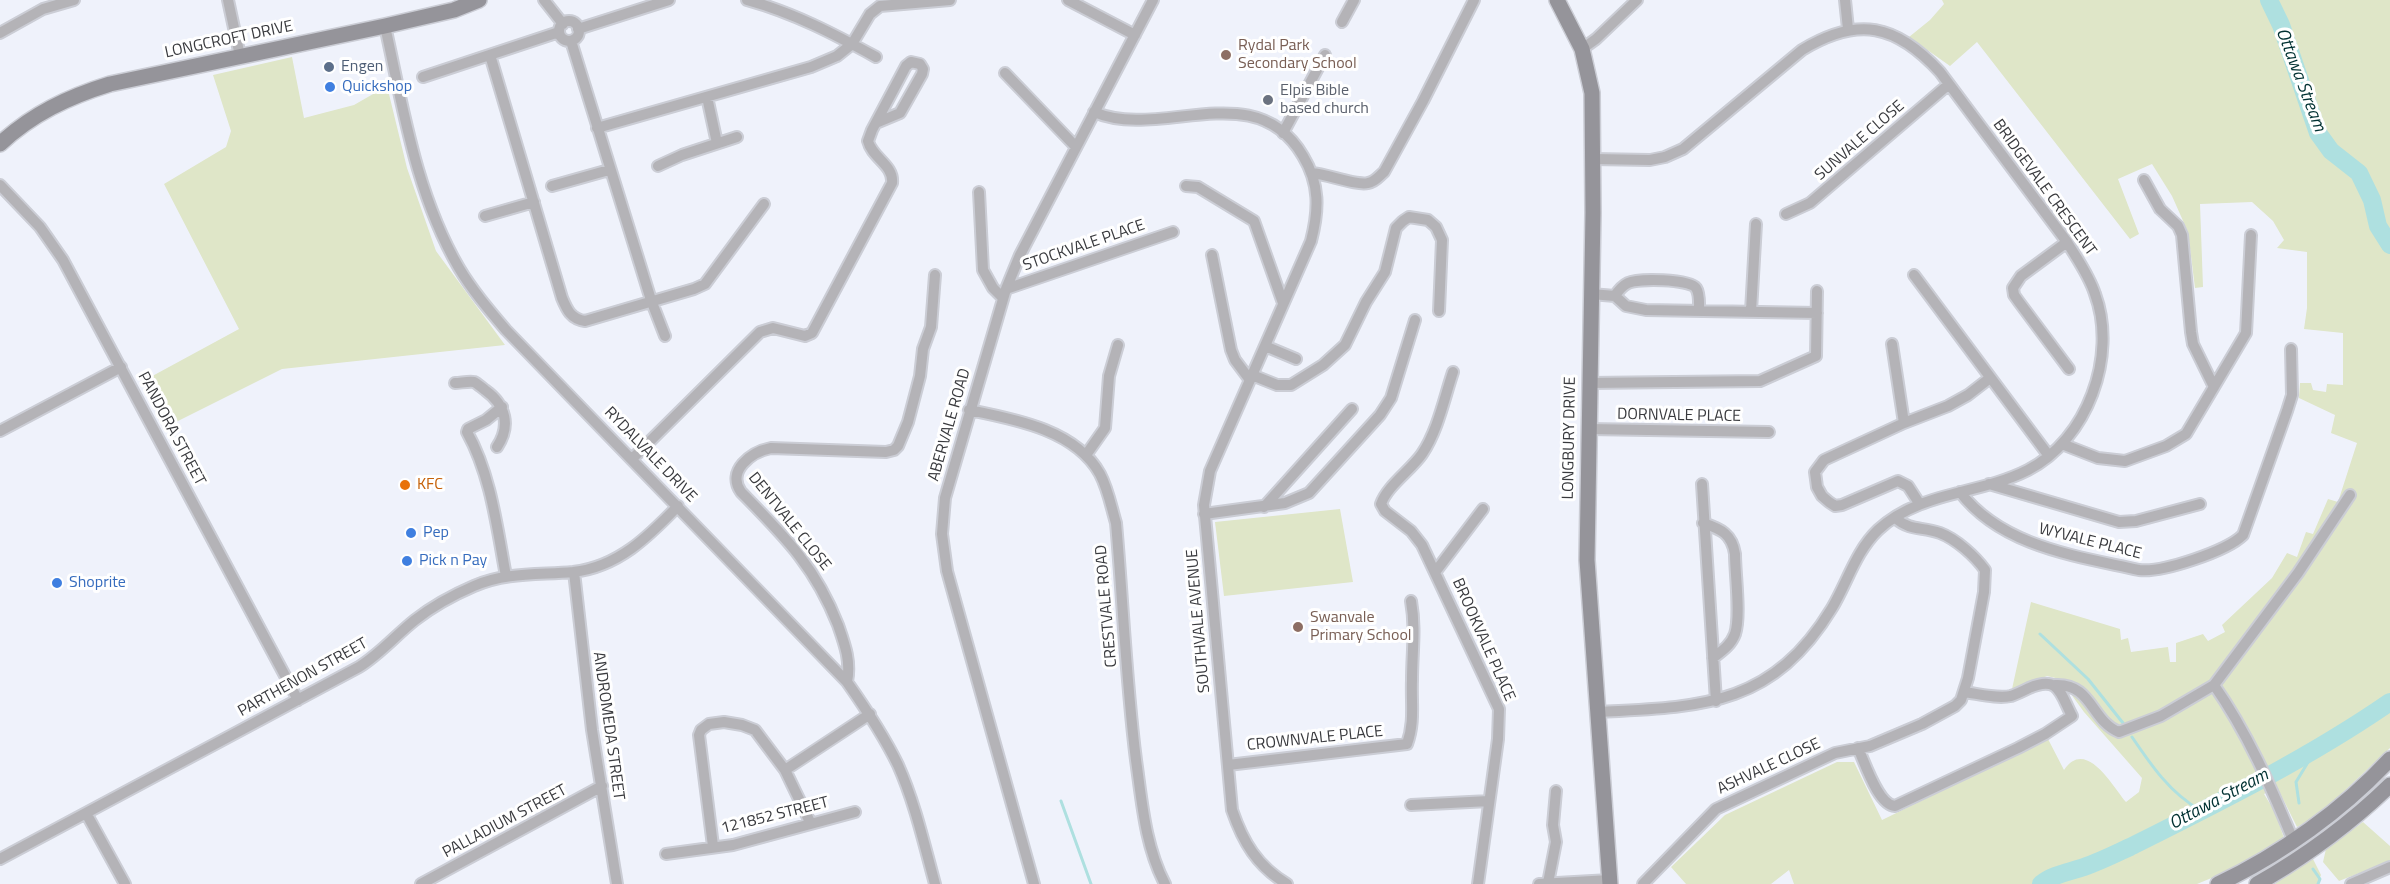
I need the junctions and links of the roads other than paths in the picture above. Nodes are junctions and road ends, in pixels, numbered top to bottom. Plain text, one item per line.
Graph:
1 (72, 0) edge
2 (228, 0) edge
3 (479, 0) edge
4 (544, 0) edge
5 (669, 0) edge
6 (747, 0) edge
7 (950, 0) edge
8 (1068, 0) edge
9 (1153, 0) edge
10 (1354, 0) edge
11 (1474, 0) edge
12 (1557, 0) edge
13 (1637, 0) edge
14 (1845, 0) edge
15 (1342, 22) dead end
16 (385, 26) junction
17 (561, 28) junction
18 (578, 29) junction
19 (1848, 29) junction
20 (0, 33) edge
21 (835, 35) junction
22 (1135, 35) junction
23 (571, 41) junction
24 (852, 44) junction
25 (1582, 49) junction
26 (490, 55) junction
27 (1324, 55) dead end
28 (240, 56) junction
29 (837, 56) junction
30 (876, 57) dead end
31 (1005, 73) dead end
32 (423, 77) dead end
33 (1949, 84) junction
34 (706, 97) junction
35 (1094, 112) junction
36 (876, 123) junction
37 (597, 128) junction
38 (1283, 133) junction
39 (737, 137) dead end
40 (717, 143) junction
41 (0, 144) edge
42 (1076, 147) junction
43 (1593, 159) junction
44 (658, 166) dead end
45 (609, 170) junction
46 (1312, 173) junction
47 (2144, 180) dead end
48 (0, 185) edge
49 (552, 186) dead end
50 (1186, 186) dead end
51 (979, 192) dead end
52 (534, 202) junction
53 (764, 204) dead end
54 (1786, 214) dead end
55 (485, 216) dead end
56 (1756, 224) dead end
57 (1173, 232) dead end
58 (2251, 236) dead end
59 (2067, 242) junction
60 (1212, 255) dead end
61 (936, 275) dead end
62 (1914, 275) dead end
63 (1816, 291) dead end
64 (1005, 293) junction
65 (1591, 294) junction
66 (1615, 296) junction
67 (651, 300) junction
68 (1283, 303) junction
69 (1439, 311) dead end
70 (1699, 311) junction
71 (1751, 312) junction
72 (1817, 313) junction
73 (1415, 320) dead end
74 (665, 336) dead end
75 (1892, 344) dead end
76 (1118, 345) dead end
77 (1265, 346) junction
78 (2291, 349) dead end
79 (1296, 359) dead end
80 (121, 367) junction
81 (2069, 369) dead end
82 (1453, 372) dead end
83 (1251, 378) junction
84 (1990, 378) junction
85 (455, 383) dead end
86 (1589, 383) junction
87 (2214, 387) junction
88 (502, 407) junction
89 (969, 410) junction
90 (1352, 410) dead end
91 (1904, 423) junction
92 (1588, 429) junction
93 (0, 431) edge
94 (1769, 432) dead end
95 (2062, 444) junction
96 (497, 447) dead end
97 (1086, 455) junction
98 (2049, 456) junction
99 (632, 459) junction
100 (1702, 484) dead end
101 (1989, 484) junction
102 (1960, 492) junction
103 (2350, 495) dead end
104 (1919, 503) junction
105 (2200, 504) dead end
106 (678, 506) junction
107 (1264, 507) junction
108 (1483, 509) dead end
109 (1203, 514) junction
110 (1895, 518) junction
111 (1703, 523) junction
112 (1436, 571) junction
113 (574, 572) junction
114 (506, 576) junction
115 (1411, 601) dead end
116 (1713, 658) junction
117 (848, 682) junction
118 (2055, 685) junction
119 (2214, 686) junction
120 (1964, 692) junction
121 (298, 700) junction
122 (1716, 701) junction
123 (1597, 712) junction
124 (870, 714) junction
125 (1858, 748) junction
126 (2390, 759) edge
127 (1228, 765) junction
128 (785, 770) junction
129 (2390, 785) edge
130 (602, 786) junction
131 (1556, 791) dead end
132 (1488, 801) junction
133 (1411, 805) dead end
134 (855, 812) dead end
135 (86, 813) junction
136 (810, 822) junction
137 (2293, 840) junction
138 (713, 846) junction
139 (666, 854) dead end
140 (0, 859) edge
141 (2390, 867) edge
142 (1604, 882) edge
143 (1565, 883) edge
144 (125, 884) edge
145 (421, 884) edge
146 (617, 884) edge
147 (935, 884) edge
148 (1034, 884) edge
149 (1165, 884) edge
150 (1287, 884) edge
151 (1478, 884) edge
152 (1544, 884) edge
153 (1643, 884) edge
154 (2218, 884) edge
155 (2257, 884) edge
156 (2351, 884) edge

1 - 20 street
2 - 28 street
3 - 16 street, LONGCROFT DRIVE
4 - 17 street
5 - 18 street
6 - 21 street
7 - 24 street
8 - 22 street
9 - 22 street, ABERVALE ROAD
10 - 15 street
11 - 46 street
12 - 25 street, LONGBURY DRIVE
13 - 25 street
14 - 19 street
16 - 28 street, LONGCROFT DRIVE
16 - 99 street, RYDALVALE DRIVE
17 - 18 street
17 - 23 street
17 - 26 street
18 - 23 street
19 - 33 street, BRIDGEVALE CRESCENT
19 - 43 street, BRIDGEVALE CRESCENT
21 - 24 street
21 - 29 street
22 - 35 street, ABERVALE ROAD
23 - 37 street
24 - 29 street
24 - 30 street
25 - 43 street, LONGBURY DRIVE
26 - 32 street
26 - 52 street
27 - 38 street
28 - 41 street, LONGCROFT DRIVE
29 - 34 street
31 - 42 street
33 - 54 street, SUNVALE CLOSE
33 - 59 street, BRIDGEVALE CRESCENT
34 - 37 street
34 - 40 street
35 - 38 street, SOUTHVALE AVENUE
35 - 42 street, ABERVALE ROAD
36 - 36 street
36 - 99 street
37 - 45 street
38 - 46 street, SOUTHVALE AVENUE
39 - 40 street
40 - 44 street
42 - 64 street, ABERVALE ROAD
43 - 65 street, LONGBURY DRIVE
45 - 49 street
45 - 67 street
46 - 68 street, SOUTHVALE AVENUE
47 - 87 street
48 - 80 street, PANDORA STREET
50 - 68 street
51 - 64 street
52 - 55 street
52 - 67 street
53 - 67 street
56 - 71 street
57 - 64 street, STOCKVALE PLACE
58 - 87 street
59 - 81 street
59 - 95 street, BRIDGEVALE CRESCENT
60 - 83 street
61 - 117 street, DENTVALE CLOSE
62 - 84 street
63 - 72 street
64 - 89 street, ABERVALE ROAD
65 - 66 street
65 - 86 street, LONGBURY DRIVE
66 - 70 street
66 - 70 street
67 - 74 street
68 - 77 street, SOUTHVALE AVENUE
69 - 83 street
70 - 71 street
71 - 72 street
72 - 86 street
73 - 107 street
75 - 91 street
76 - 97 street
77 - 79 street
77 - 83 street, SOUTHVALE AVENUE
78 - 102 street, WYVALE PLACE
80 - 93 street
80 - 121 street, PANDORA STREET
82 - 112 street, BROOKVALE PLACE
83 - 109 street, SOUTHVALE AVENUE
84 - 91 street
84 - 98 street
85 - 88 street
86 - 92 street, LONGBURY DRIVE
87 - 95 street
88 - 96 street
88 - 114 street
89 - 97 street, CRESTVALE ROAD
89 - 148 street, ABERVALE ROAD
90 - 107 street
91 - 104 street
92 - 94 street, DORNVALE PLACE
92 - 123 street, LONGBURY DRIVE
95 - 98 street, BRIDGEVALE CRESCENT
97 - 149 street, CRESTVALE ROAD
98 - 101 street, BRIDGEVALE CRESCENT
99 - 106 street, RYDALVALE DRIVE
100 - 111 street
101 - 102 street, BRIDGEVALE CRESCENT
101 - 105 street
102 - 104 street, BRIDGEVALE CRESCENT
103 - 119 street
104 - 110 street, BRIDGEVALE CRESCENT
106 - 113 street, PARTHENON STREET
106 - 117 street, RYDALVALE DRIVE
107 - 109 street
108 - 112 street
109 - 127 street, SOUTHVALE AVENUE
110 - 120 street
110 - 122 street, BRIDGEVALE CRESCENT
111 - 116 street
111 - 116 street
112 - 132 street, BROOKVALE PLACE
113 - 114 street, PARTHENON STREET
113 - 130 street, ANDROMEDA STREET
114 - 121 street, PARTHENON STREET
115 - 127 street, CROWNVALE PLACE
116 - 122 street
117 - 124 street, RYDALVALE DRIVE
118 - 119 street
118 - 120 street
118 - 125 street
119 - 137 street
120 - 125 street, ASHVALE CLOSE
121 - 135 street, PARTHENON STREET
122 - 123 street, BRIDGEVALE CRESCENT
123 - 142 street, LONGBURY DRIVE
124 - 128 street
124 - 147 street, RYDALVALE DRIVE
125 - 153 street, ASHVALE CLOSE
126 - 137 street
127 - 150 street, SOUTHVALE AVENUE
128 - 136 street
128 - 138 street
129 - 155 street
130 - 145 street, PALLADIUM STREET
130 - 146 street, ANDROMEDA STREET
131 - 152 street
132 - 133 street
132 - 151 street, BROOKVALE PLACE
134 - 136 street, 121852 STREET
135 - 140 street, PARTHENON STREET
135 - 144 street
136 - 138 street, 121852 STREET
137 - 154 street
138 - 139 street, 121852 STREET
141 - 156 street
142 - 143 street
143 - 152 street

